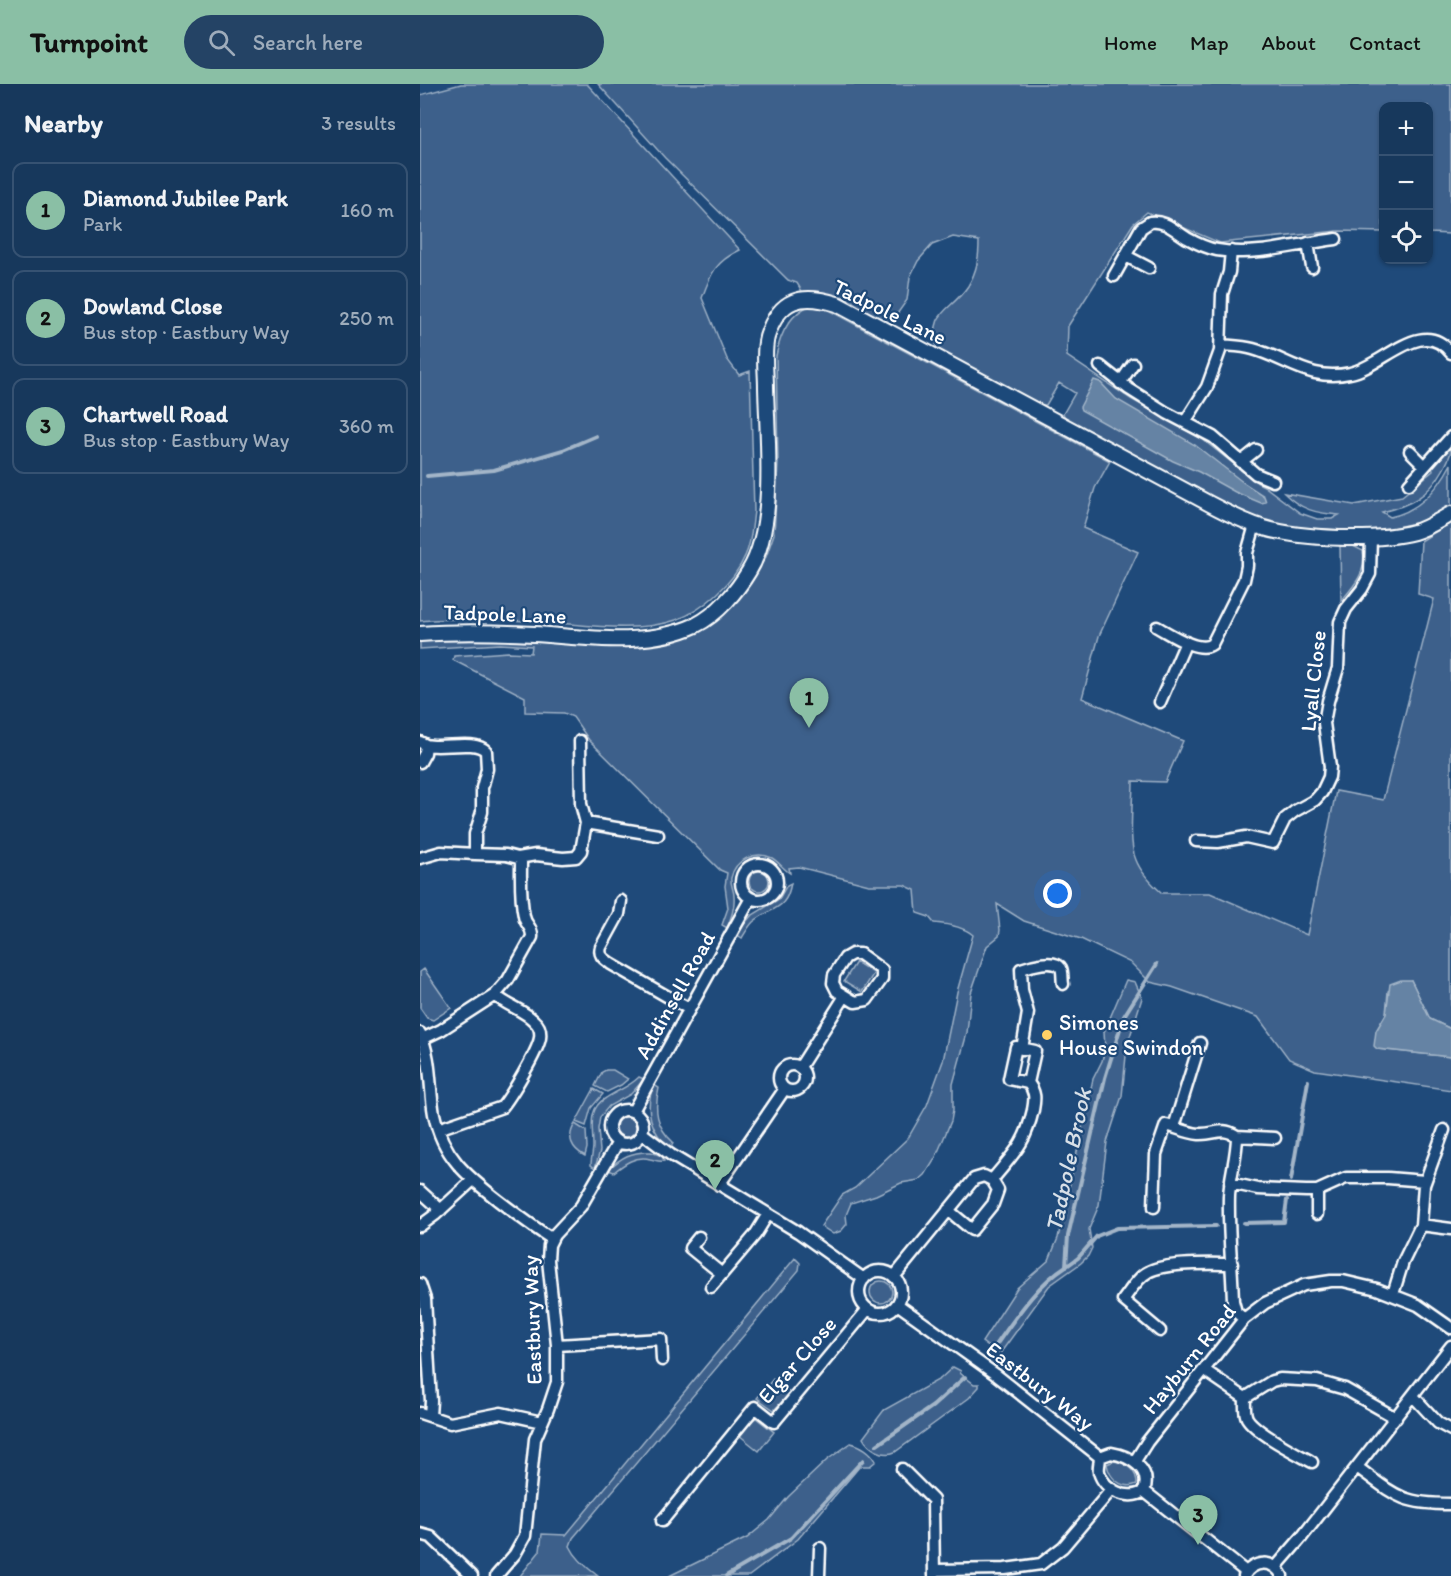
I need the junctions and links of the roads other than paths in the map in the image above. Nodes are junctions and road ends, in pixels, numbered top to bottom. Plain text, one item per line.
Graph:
1 (1336, 239) dead end
2 (1308, 243) junction
3 (1231, 251) junction
4 (1126, 256) junction
5 (1312, 267) dead end
6 (1149, 268) dead end
7 (1114, 276) dead end
8 (1221, 345) junction
9 (1451, 353) edge
10 (1133, 364) dead end
11 (1100, 366) dead end
12 (1120, 383) junction
13 (1185, 422) junction
14 (1451, 438) edge
15 (1256, 450) dead end
16 (1410, 451) dead end
17 (1241, 462) junction
18 (1425, 466) junction
19 (1273, 481) dead end
20 (1410, 484) dead end
21 (1451, 514) edge
22 (1255, 525) junction
23 (1371, 537) junction
24 (1157, 627) dead end
25 (420, 634) edge
26 (1186, 642) junction
27 (1160, 702) dead end
28 (580, 741) dead end
29 (423, 743) edge
30 (420, 762) edge
31 (586, 823) junction
32 (658, 835) dead end
33 (1196, 841) dead end
34 (475, 854) junction
35 (420, 858) edge
36 (518, 858) junction
37 (751, 898) dead end
38 (621, 901) dead end
39 (1063, 984) dead end
40 (495, 995) junction
41 (845, 996) junction
42 (689, 1010) junction
43 (421, 1037) edge
44 (1200, 1043) dead end
45 (1022, 1048) junction
46 (800, 1067) junction
47 (1028, 1083) junction
48 (784, 1090) junction
49 (633, 1111) junction
50 (1174, 1127) junction
51 (438, 1129) junction
52 (1444, 1130) dead end
53 (642, 1133) junction
54 (1237, 1136) junction
55 (1275, 1138) dead end
56 (618, 1142) junction
57 (1446, 1143) edge
58 (992, 1179) junction
59 (472, 1180) junction
60 (1425, 1181) junction
61 (1230, 1183) junction
62 (719, 1185) junction
63 (420, 1191) edge
64 (1317, 1191) junction
65 (1154, 1207) dead end
66 (441, 1210) junction
67 (948, 1210) junction
68 (768, 1214) junction
69 (1317, 1214) dead end
70 (1421, 1225) junction
71 (420, 1226) edge
72 (1451, 1228) edge
73 (699, 1237) dead end
74 (552, 1239) junction
75 (1232, 1264) junction
76 (722, 1274) junction
77 (894, 1277) junction
78 (864, 1280) junction
79 (420, 1284) edge
80 (711, 1287) dead end
81 (1393, 1294) junction
82 (897, 1304) junction
83 (868, 1309) junction
84 (1244, 1319) junction
85 (1451, 1328) edge
86 (1160, 1331) dead end
87 (557, 1345) junction
88 (1451, 1346) edge
89 (663, 1360) dead end
90 (1204, 1370) junction
91 (1413, 1396) junction
92 (1245, 1398) junction
93 (425, 1415) edge
94 (1396, 1418) junction
95 (542, 1422) junction
96 (1451, 1430) edge
97 (1100, 1457) junction
98 (1135, 1461) junction
99 (1312, 1462) dead end
100 (1357, 1467) junction
101 (902, 1469) dead end
102 (1112, 1489) junction
103 (1144, 1491) junction
104 (1451, 1504) edge
105 (662, 1521) dead end
106 (420, 1534) edge
107 (820, 1548) dead end
108 (1279, 1572) edge
109 (934, 1573) edge
110 (1245, 1574) edge
111 (472, 1576) edge
112 (496, 1576) edge
113 (819, 1576) edge

1 - 2 street
2 - 3 street
2 - 5 street
3 - 4 street
3 - 8 street
4 - 6 street
4 - 7 street
8 - 9 street
8 - 13 street
10 - 12 street
11 - 12 street
12 - 13 street
13 - 17 street
14 - 18 street
15 - 17 street
16 - 18 street
17 - 19 street
18 - 20 street
21 - 23 street, Tadpole Lane
22 - 23 street, Tadpole Lane
22 - 25 street, Tadpole Lane
22 - 26 street
23 - 33 street, Lyall Close
24 - 26 street
26 - 27 street
28 - 31 street
29 - 30 street
29 - 34 street
31 - 32 street
31 - 36 street
34 - 35 street
34 - 36 street
36 - 40 street
37 - 42 street, Addinsell Road
38 - 42 street
39 - 45 street
40 - 43 street
40 - 51 street
41 - 41 street
41 - 46 street
42 - 49 street, Addinsell Road
43 - 51 street
44 - 50 street
45 - 47 street
45 - 47 street
46 - 48 street
46 - 48 street
47 - 58 street
48 - 62 street
49 - 53 street
49 - 56 street
50 - 54 street
50 - 65 street
51 - 59 street
52 - 57 street
53 - 56 street
53 - 62 street
54 - 55 street
54 - 61 street
56 - 74 street, Eastbury Way
57 - 60 street
58 - 67 street
58 - 67 street
59 - 66 street
59 - 74 street
60 - 64 street
60 - 70 street
61 - 64 street
61 - 75 street
62 - 68 street
63 - 66 street
64 - 69 street
66 - 71 street
67 - 77 street
68 - 76 street
68 - 78 street
70 - 72 street
70 - 81 street
73 - 76 street
74 - 87 street, Eastbury Way
75 - 84 street
75 - 86 street
76 - 80 street
77 - 78 street
77 - 82 street
78 - 83 street
79 - 93 street
81 - 84 street, Hayburn Road
81 - 85 street, Hayburn Road
82 - 83 street
82 - 97 street, Eastbury Way
83 - 105 street, Elgar Close
84 - 90 street, Hayburn Road
87 - 89 street
87 - 95 street, Eastbury Way
88 - 91 street
90 - 92 street
90 - 98 street, Hayburn Road
91 - 94 street
91 - 96 street
92 - 94 street
92 - 99 street
93 - 95 street
94 - 100 street
95 - 112 street, Eastbury Way
97 - 98 street, Eastbury Way
97 - 102 street, Eastbury Way
98 - 103 street
100 - 104 street
100 - 108 street
101 - 109 street
102 - 103 street
102 - 109 street
103 - 110 street
106 - 111 street
107 - 113 street
108 - 110 street

